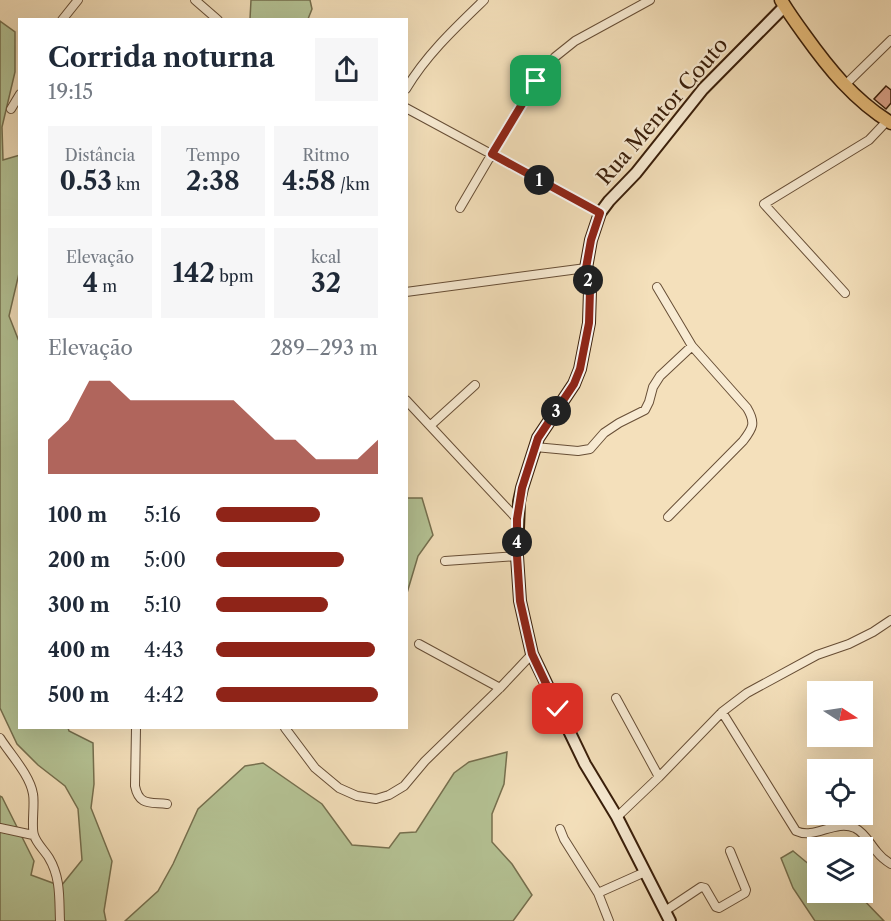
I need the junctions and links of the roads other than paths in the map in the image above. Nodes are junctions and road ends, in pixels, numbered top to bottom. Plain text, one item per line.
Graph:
1 (78, 0) edge
2 (195, 0) edge
3 (484, 0) edge
4 (650, 0) edge
5 (782, 3) edge
6 (64, 18) edge
7 (216, 18) edge
8 (891, 40) edge
9 (408, 86) edge
10 (844, 86) junction
11 (18, 97) edge
12 (11, 109) dead end
13 (408, 109) edge
14 (889, 122) edge
15 (492, 154) junction
16 (460, 208) dead end
17 (600, 213) junction
18 (586, 268) junction
19 (657, 287) dead end
20 (408, 292) edge
21 (844, 293) dead end
22 (692, 346) junction
23 (474, 385) dead end
24 (408, 402) edge
25 (431, 425) junction
26 (535, 447) junction
27 (668, 517) dead end
28 (517, 519) junction
29 (517, 556) junction
30 (445, 561) dead end
31 (891, 620) edge
32 (419, 644) dead end
33 (532, 654) junction
34 (500, 688) junction
35 (616, 698) dead end
36 (722, 712) junction
37 (136, 729) edge
38 (286, 729) edge
39 (0, 738) edge
40 (659, 777) junction
41 (167, 804) dead end
42 (617, 817) junction
43 (0, 828) edge
44 (560, 829) dead end
45 (33, 835) junction
46 (730, 851) dead end
47 (891, 864) edge
48 (645, 872) junction
49 (598, 893) junction
50 (667, 916) edge
51 (60, 921) edge
52 (609, 921) edge

1 - 6 street
2 - 7 street
3 - 9 street
4 - 15 street
5 - 10 main road
5 - 17 street, Rua Mentor Couto
8 - 10 street
10 - 14 main road
11 - 12 street
13 - 15 street
14 - 21 street
15 - 16 street
15 - 17 street
17 - 18 street, Rua Mentor Couto
18 - 20 street
18 - 26 street, Rua Mentor Couto
19 - 22 street
22 - 26 street
22 - 27 street
23 - 25 street
24 - 25 street
25 - 28 street
26 - 28 street, Rua Mentor Couto
28 - 29 street, Rua Mentor Couto
29 - 30 street
29 - 33 street, Rua Mentor Couto
31 - 36 street
32 - 34 street
33 - 34 street
33 - 42 street, Rua Mentor Couto
34 - 38 street
35 - 40 street
36 - 40 street
36 - 47 street
37 - 41 street
39 - 45 street
40 - 42 street
42 - 48 street, Rua Mentor Couto
43 - 45 street
44 - 49 street
45 - 51 street
46 - 50 street
48 - 49 street
48 - 50 street, Rua Mentor Couto
49 - 52 street

